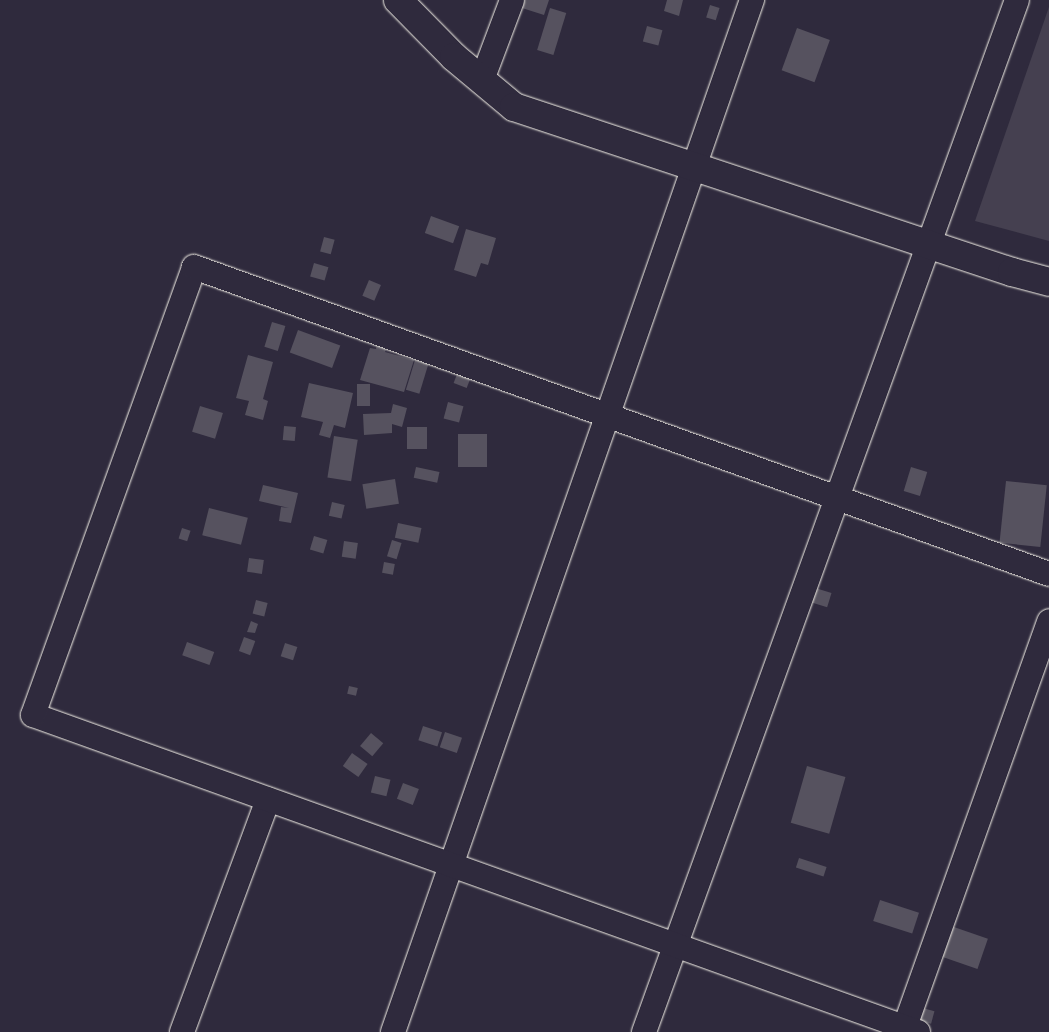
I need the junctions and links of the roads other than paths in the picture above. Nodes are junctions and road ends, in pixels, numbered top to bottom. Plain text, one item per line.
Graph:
1 (398, 0) edge
2 (512, 0) edge
3 (752, 0) edge
4 (1017, 0) edge
5 (482, 80) junction
6 (694, 166) junction
7 (929, 245) junction
8 (1049, 282) edge
9 (608, 415) junction
10 (837, 498) junction
11 (1049, 574) edge
12 (1049, 621) edge
13 (268, 799) junction
14 (451, 864) junction
15 (675, 945) junction
16 (909, 1030) edge
17 (182, 1032) edge
18 (393, 1032) edge
19 (644, 1032) edge

1 - 5 main road
2 - 5 street
3 - 6 street
4 - 7 street
5 - 6 main road
6 - 7 main road
6 - 9 street
7 - 8 main road
7 - 10 street
9 - 10 street
9 - 13 street
9 - 14 street
10 - 11 street
10 - 15 street
12 - 16 street
13 - 14 street
13 - 17 street
14 - 15 street
14 - 18 street
15 - 16 street
15 - 19 street

